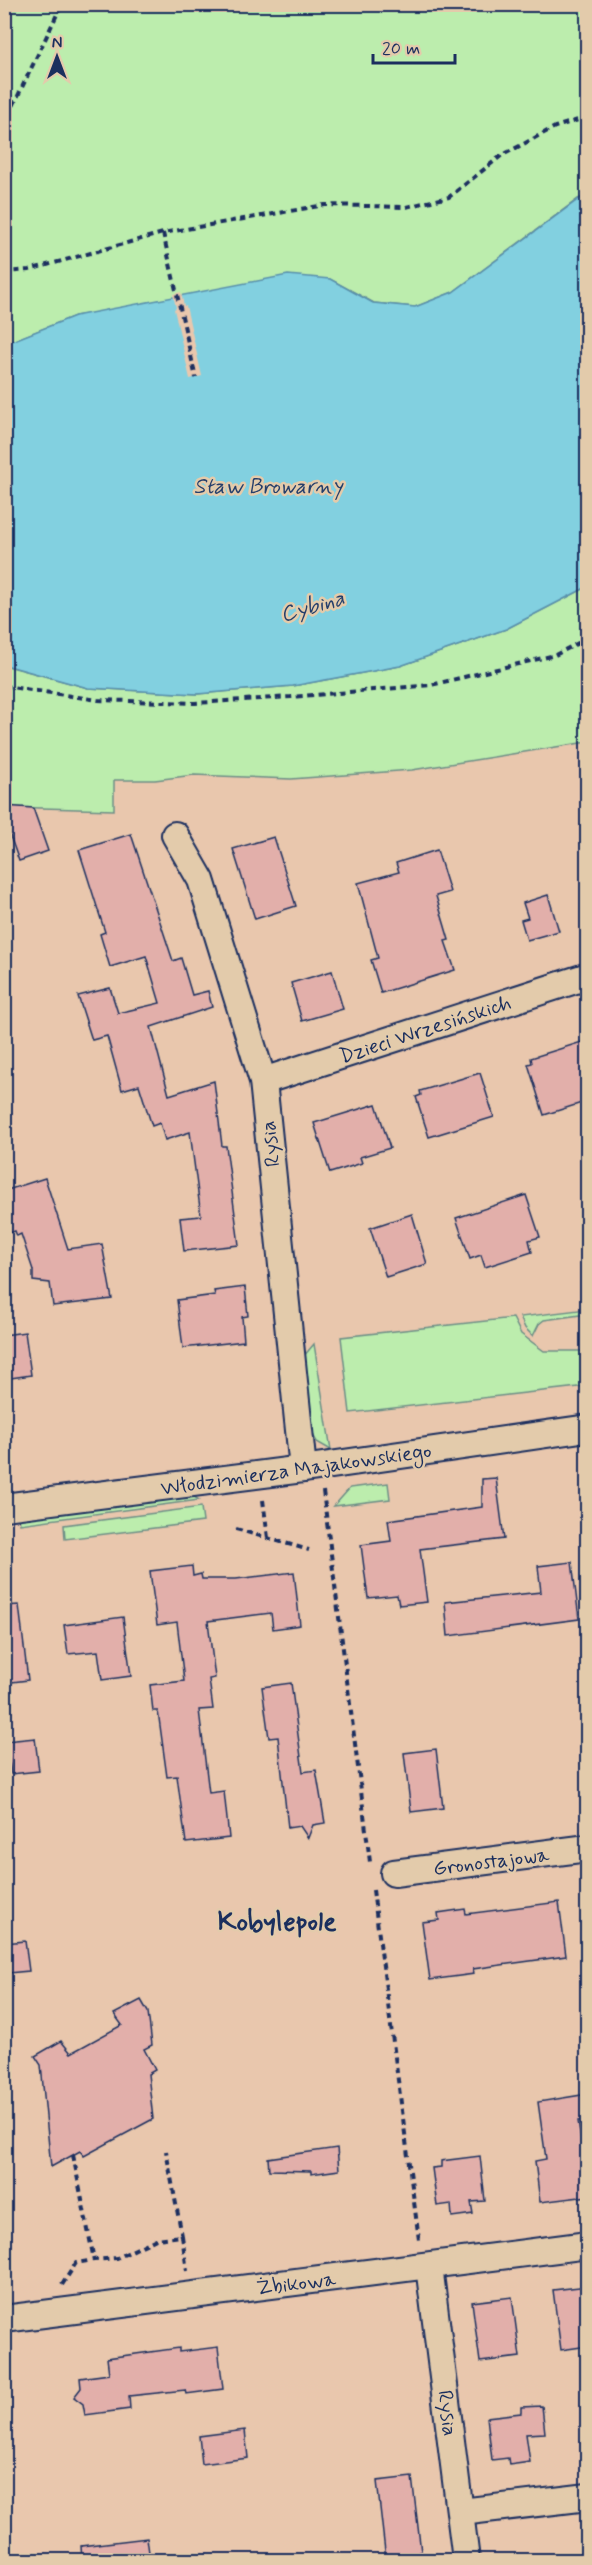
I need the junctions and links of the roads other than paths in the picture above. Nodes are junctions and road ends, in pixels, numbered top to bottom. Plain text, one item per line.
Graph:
1 (175, 835) dead end
2 (588, 976) edge
3 (263, 1081) junction
4 (588, 1428) edge
5 (303, 1469) junction
6 (4, 1507) edge
7 (588, 1848) edge
8 (394, 1873) dead end
9 (588, 2245) edge
10 (429, 2266) junction
11 (4, 2319) edge
12 (588, 2498) edge
13 (461, 2512) junction
14 (466, 2560) edge

1 - 3 street, Rysia
2 - 3 street, Dzieci Wrzesińskich
3 - 5 street, Rysia
4 - 5 street, Włodzimierza Majakowskiego
5 - 6 street, Włodzimierza Majakowskiego
7 - 8 street, Gronostajowa
9 - 10 street, Żbikowa
10 - 11 street, Żbikowa
10 - 13 street, Rysia
12 - 13 street
13 - 14 street, Rysia

